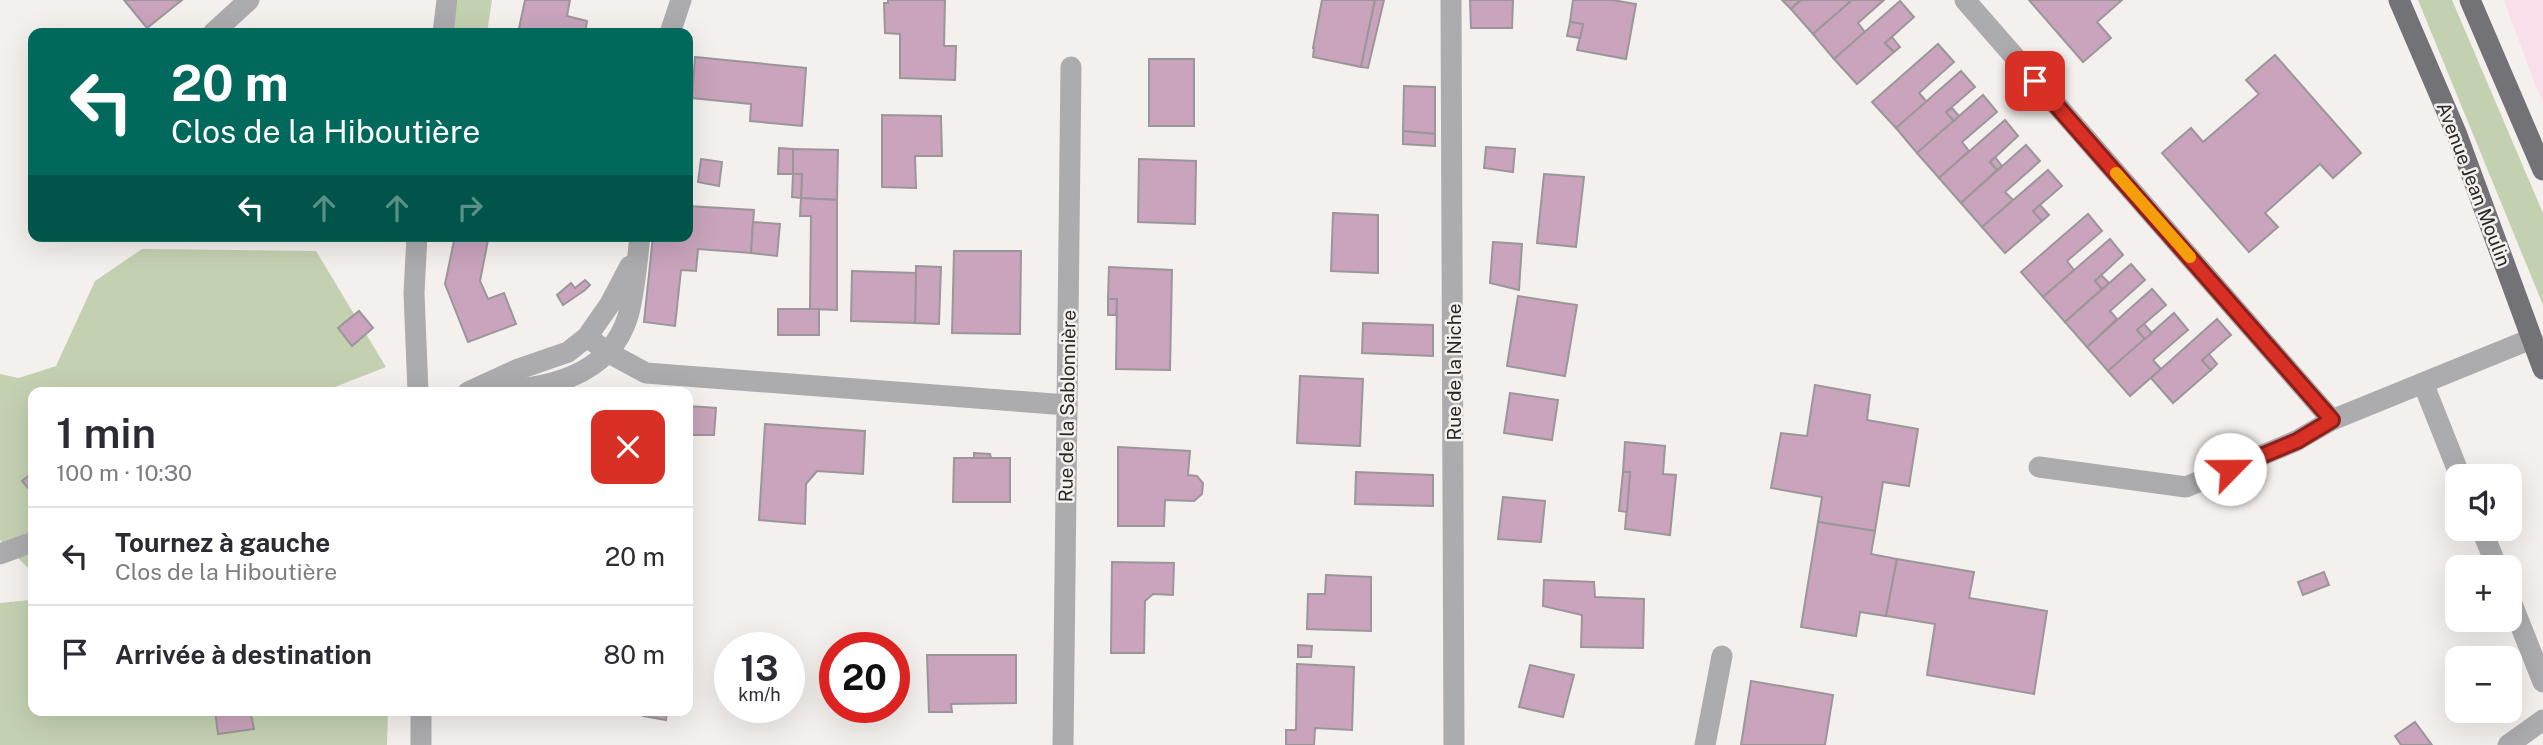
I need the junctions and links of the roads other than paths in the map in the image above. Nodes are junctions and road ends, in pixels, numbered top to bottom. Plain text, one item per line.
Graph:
1 (249, 0) edge
2 (447, 0) edge
3 (681, 0) edge
4 (1451, 0) edge
5 (1965, 0) edge
6 (2399, 0) edge
7 (2470, 0) edge
8 (219, 28) edge
9 (444, 28) edge
10 (672, 28) edge
11 (1071, 67) dead end
12 (2543, 170) edge
13 (417, 242) edge
14 (640, 242) edge
15 (587, 337) junction
16 (2531, 339) junction
17 (609, 353) junction
18 (2543, 369) edge
19 (2423, 383) junction
20 (418, 387) edge
21 (479, 387) edge
22 (532, 387) edge
23 (1067, 405) junction
24 (2332, 420) junction
25 (2455, 464) edge
26 (2039, 467) dead end
27 (28, 544) edge
28 (0, 554) edge
29 (2522, 629) edge
30 (1722, 656) dead end
31 (2543, 682) edge
32 (421, 716) edge
33 (2543, 720) edge
34 (421, 745) edge
35 (1063, 745) edge
36 (1454, 745) edge
37 (1705, 745) edge
38 (2508, 745) edge

1 - 8 street
2 - 9 street
3 - 10 street
4 - 36 street, Rue de la Niche
5 - 24 street
6 - 16 main road, Avenue Jean Moulin
7 - 12 main road
11 - 23 street, Rue de la Sablonnière
13 - 20 street
14 - 15 street
14 - 17 street
15 - 17 street
15 - 21 street
16 - 18 main road, Avenue Jean Moulin
16 - 19 street
17 - 22 street
17 - 23 street
19 - 24 street
19 - 25 street
23 - 35 street, Rue de la Sablonnière
24 - 26 street
27 - 28 street
29 - 31 street
30 - 37 street
32 - 34 street
33 - 38 street

